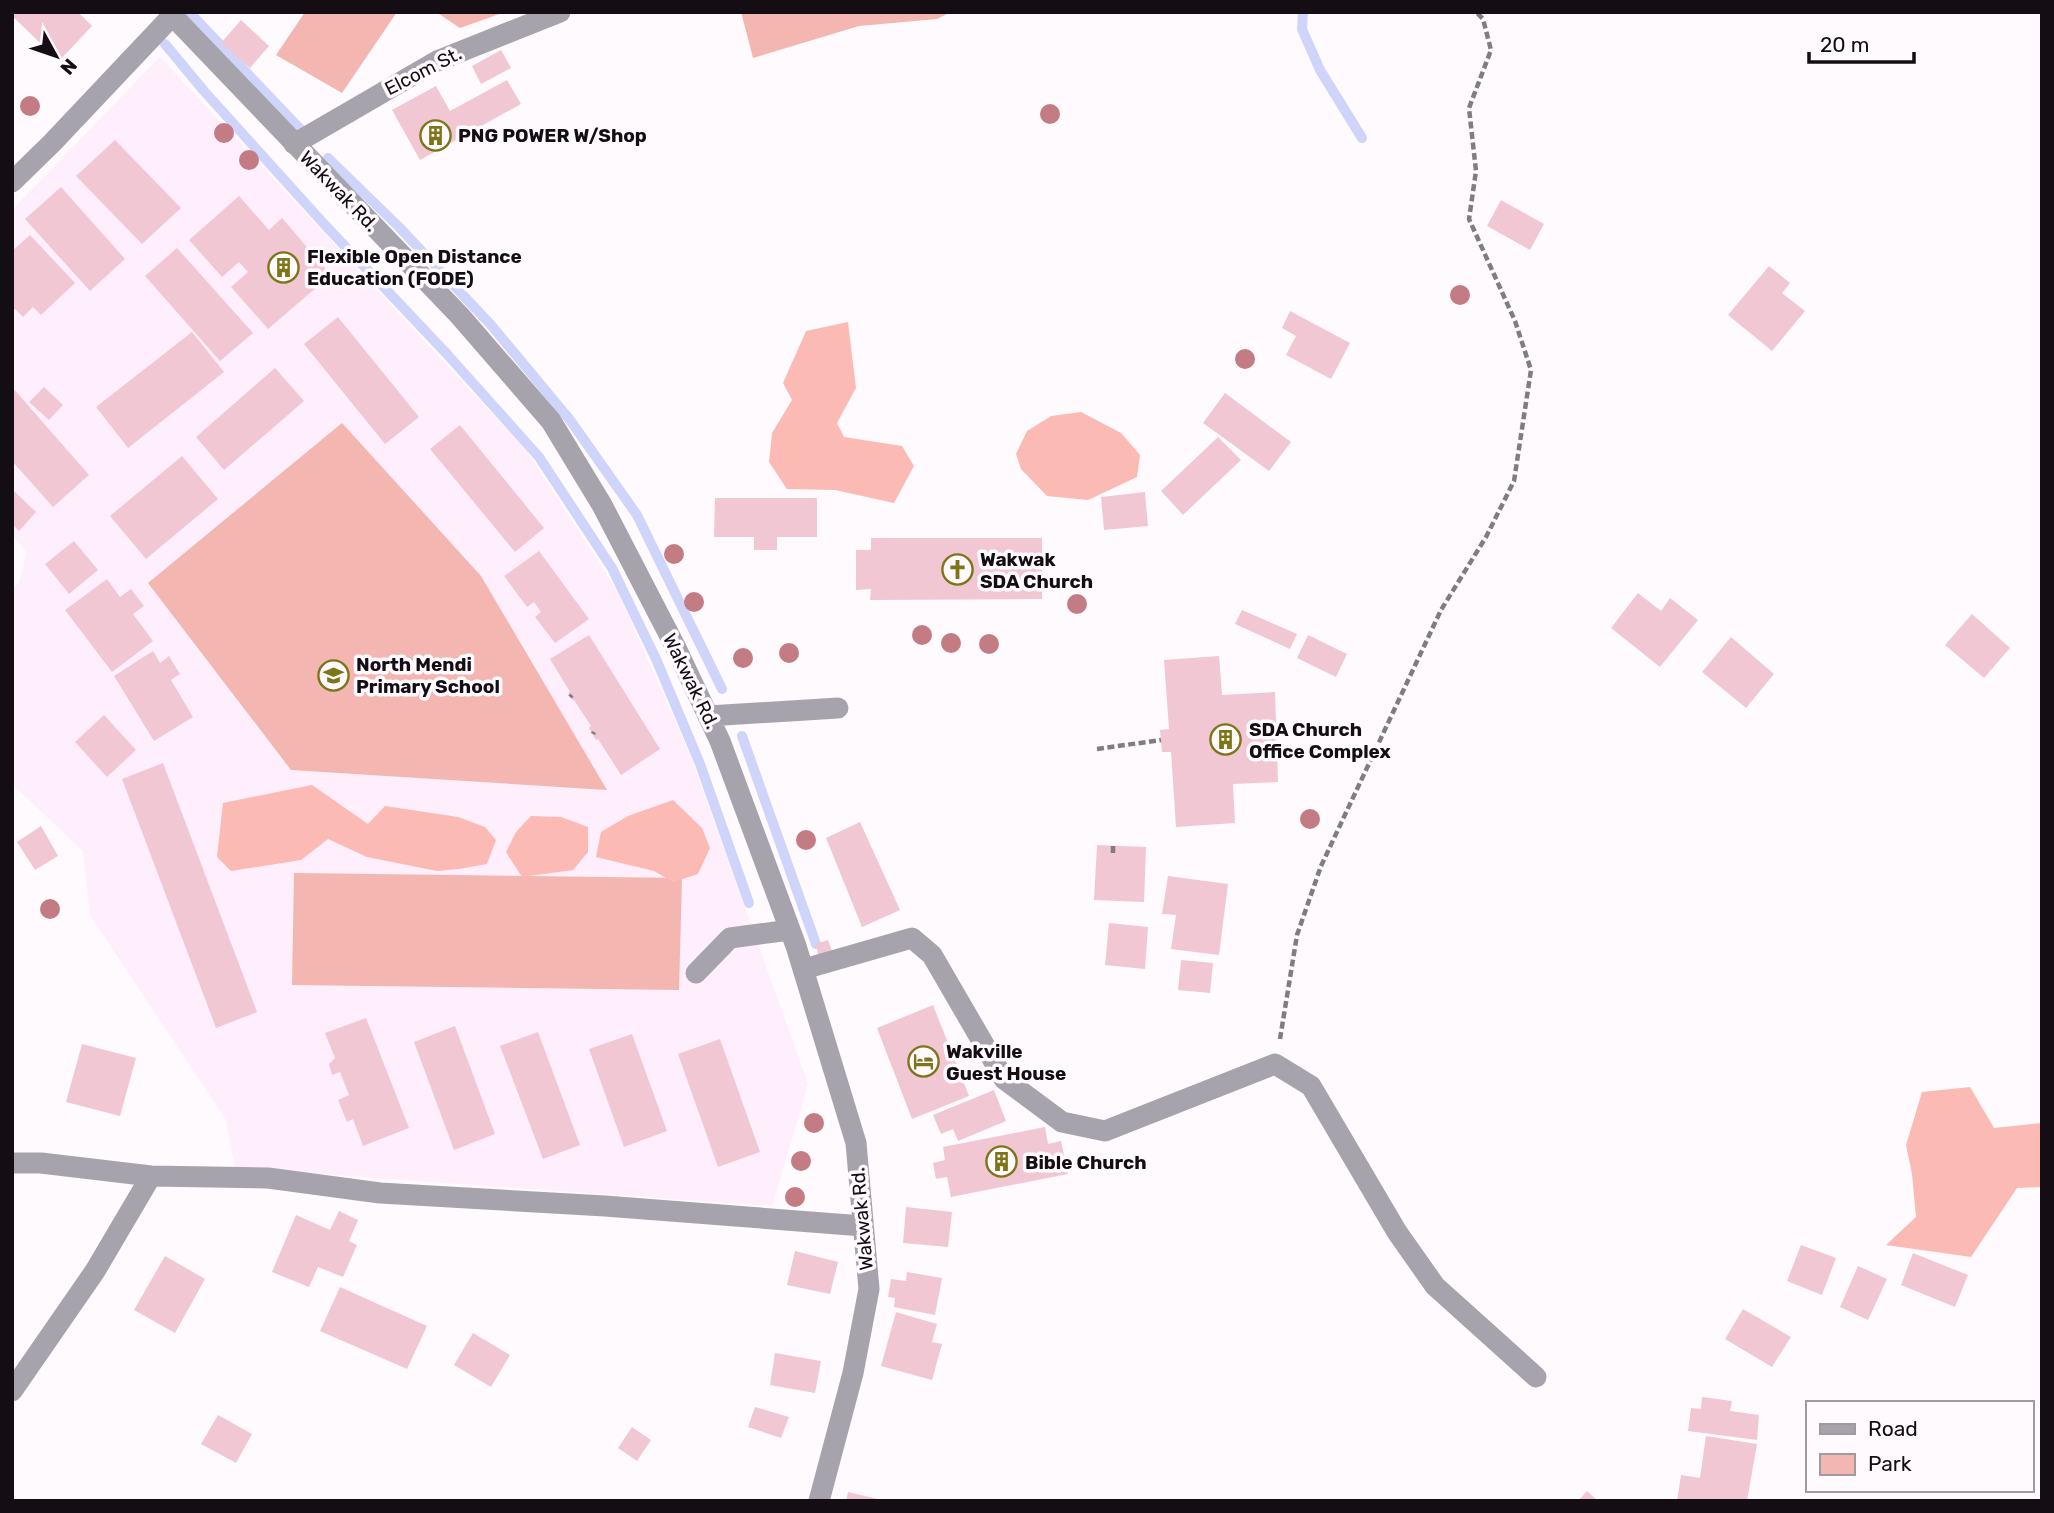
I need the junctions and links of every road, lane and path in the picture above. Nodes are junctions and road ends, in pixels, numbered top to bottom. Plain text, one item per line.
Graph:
1 (560, 12) edge
2 (1476, 12) edge
3 (170, 14) edge
4 (293, 144) junction
5 (12, 182) edge
6 (838, 708) dead end
7 (708, 716) junction
8 (1161, 740) dead end
9 (1097, 749) dead end
10 (1113, 846) dead end
11 (1113, 853) dead end
12 (790, 930) junction
13 (804, 970) junction
14 (696, 973) dead end
15 (1275, 1064) junction
16 (12, 1163) edge
17 (151, 1176) junction
18 (863, 1226) junction
19 (1536, 1377) dead end
20 (12, 1391) edge
21 (819, 1501) edge

1 - 4 street, Elcom St.
2 - 15 path
3 - 4 street, Wakwak Rd.
3 - 5 street
4 - 7 street, Wakwak Rd.
6 - 7 street
7 - 12 street, Wakwak Rd.
8 - 9 path
10 - 11 path
12 - 13 street, Wakwak Rd.
12 - 14 street
13 - 15 street
13 - 18 street, Wakwak Rd.
15 - 19 street
16 - 17 street
17 - 18 street
17 - 20 street
18 - 21 street, Wakwak Rd.

